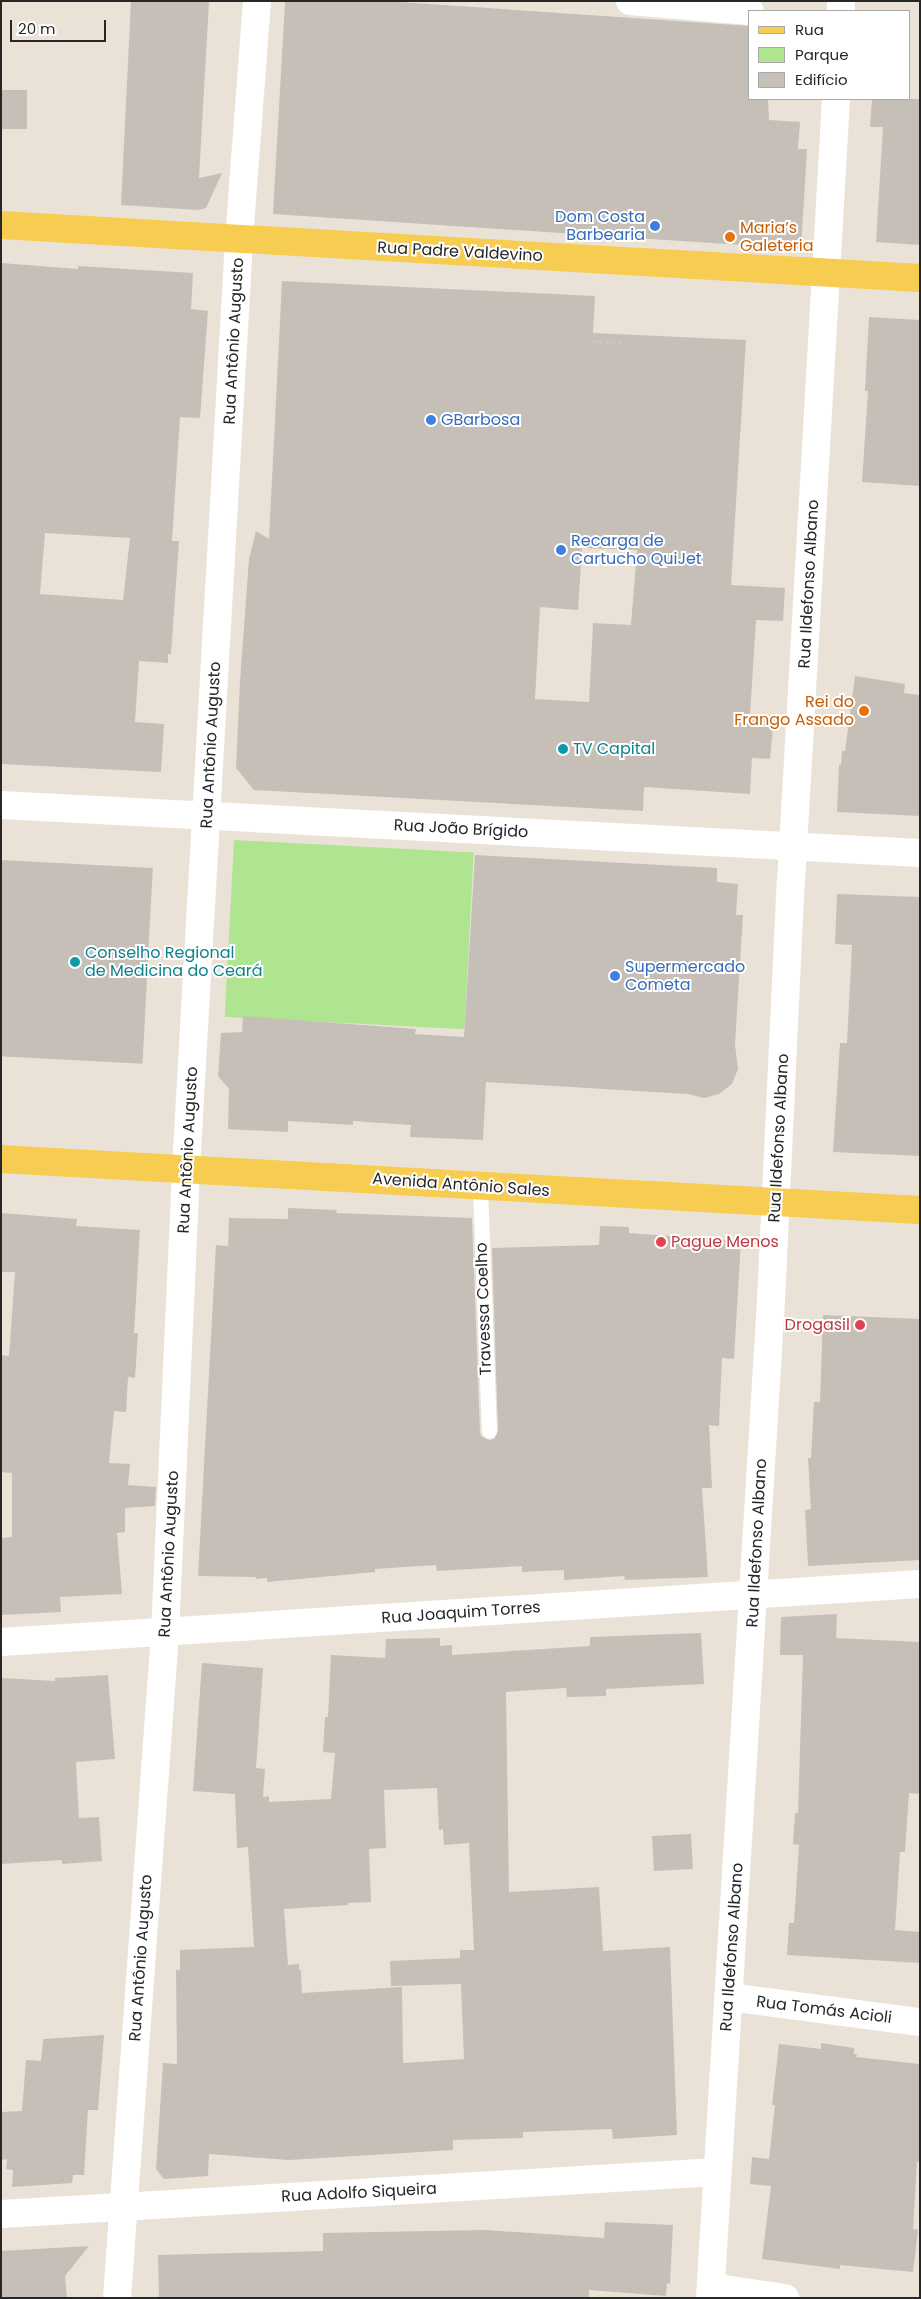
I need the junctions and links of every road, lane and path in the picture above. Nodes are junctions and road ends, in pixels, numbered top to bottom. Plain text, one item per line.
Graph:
1 (257, 1) edge
2 (630, 1) edge
3 (748, 12) edge
4 (836, 100) edge
5 (1, 225) edge
6 (239, 240) junction
7 (827, 273) junction
8 (920, 278) edge
9 (592, 341) dead end
10 (624, 343) dead end
11 (1, 804) edge
12 (208, 816) junction
13 (793, 846) junction
14 (920, 854) edge
15 (1, 1159) edge
16 (186, 1168) junction
17 (480, 1187) junction
18 (776, 1202) junction
19 (920, 1210) edge
20 (489, 1431) dead end
21 (920, 1584) edge
22 (755, 1593) junction
23 (165, 1633) junction
24 (1, 1642) edge
25 (729, 1997) junction
26 (920, 2022) edge
27 (717, 2172) junction
28 (122, 2207) junction
29 (1, 2214) edge
30 (710, 2293) edge
31 (117, 2298) edge
32 (785, 2298) edge

1 - 6 street, Rua Antônio Augusto
2 - 3 street
4 - 7 street, Rua Ildefonso Albano
5 - 6 main road, Rua Padre Valdevino
6 - 7 main road, Rua Padre Valdevino
6 - 12 street, Rua Antônio Augusto
7 - 8 main road, Rua Padre Valdevino
7 - 13 street, Rua Ildefonso Albano
9 - 10 path
11 - 12 street, Rua João Brígido
12 - 13 street, Rua João Brígido
12 - 16 street, Rua Antônio Augusto
13 - 14 street, Rua João Brígido
13 - 18 street, Rua Ildefonso Albano
15 - 16 main road, Avenida Antônio Sales
16 - 17 main road, Avenida Antônio Sales
16 - 23 street, Rua Antônio Augusto
17 - 18 main road, Avenida Antônio Sales
17 - 20 lane, Travessa Coelho
18 - 19 main road, Avenida Antônio Sales
18 - 22 street, Rua Ildefonso Albano
21 - 22 street, Rua Joaquim Torres
22 - 23 street, Rua Joaquim Torres
22 - 25 street, Rua Ildefonso Albano
23 - 24 street, Rua Joaquim Torres
23 - 28 street, Rua Antônio Augusto
25 - 26 street, Rua Tomás Acioli
25 - 27 street, Rua Ildefonso Albano
27 - 28 street, Rua Adolfo Siqueira
27 - 30 street, Rua Ildefonso Albano
28 - 29 street, Rua Adolfo Siqueira
28 - 31 street, Rua Antônio Augusto
30 - 32 street

